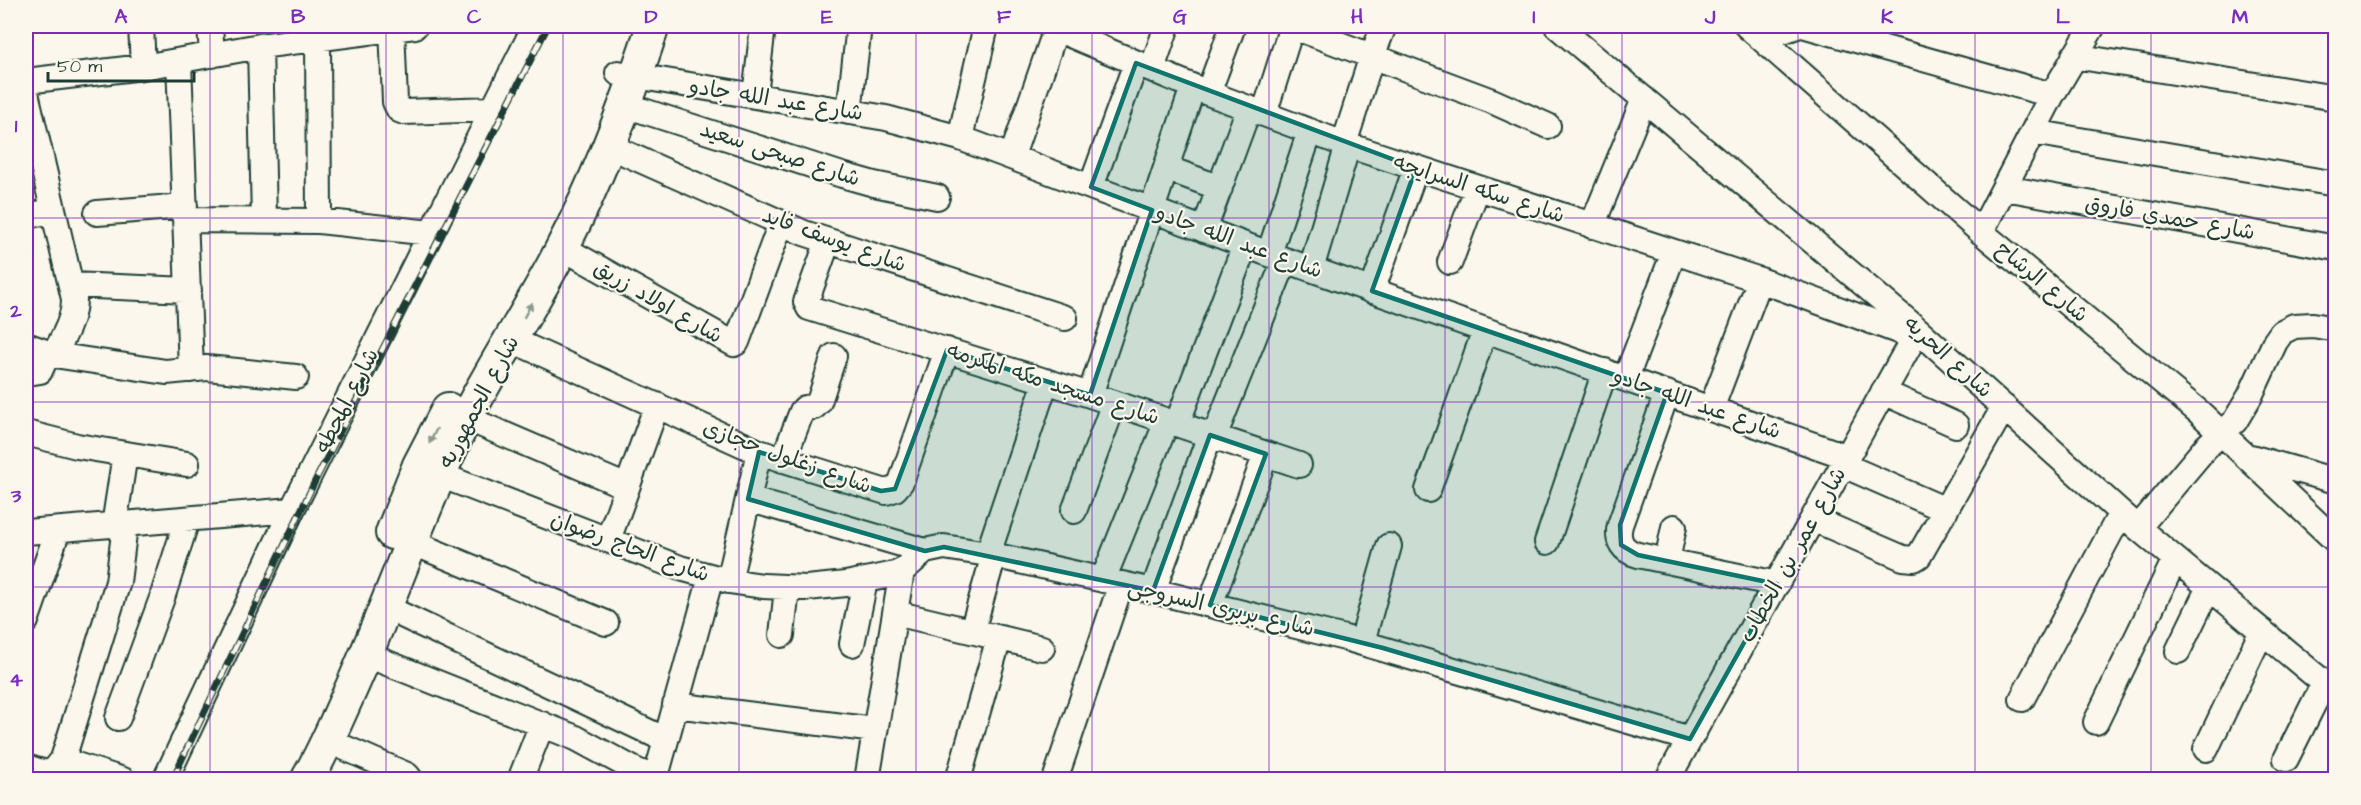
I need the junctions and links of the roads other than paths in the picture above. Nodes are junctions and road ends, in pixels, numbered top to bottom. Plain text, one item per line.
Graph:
1 (141, 26) edge
2 (210, 26) edge
3 (399, 26) edge
4 (535, 26) edge
5 (632, 26) edge
6 (654, 26) edge
7 (763, 26) edge
8 (859, 26) edge
9 (986, 26) edge
10 (1167, 26) edge
11 (1233, 26) edge
12 (1292, 26) edge
13 (1384, 26) edge
14 (1557, 26) edge
15 (1747, 26) edge
16 (1797, 26) edge
17 (1806, 26) edge
18 (2093, 26) edge
19 (1053, 27) edge
20 (325, 33) edge
21 (1094, 34) edge
22 (1765, 41) junction
23 (260, 46) junction
24 (212, 56) junction
25 (1372, 56) junction
26 (2074, 56) junction
27 (179, 62) junction
28 (1144, 66) junction
29 (143, 67) junction
30 (26, 81) edge
31 (627, 85) junction
32 (1201, 90) junction
33 (26, 93) edge
34 (2052, 95) junction
35 (755, 96) junction
36 (2336, 98) edge
37 (1644, 99) junction
38 (493, 109) junction
39 (1256, 111) junction
40 (849, 112) junction
41 (1548, 126) dead end
42 (1310, 131) junction
43 (30, 132) edge
44 (2033, 132) junction
45 (960, 138) junction
46 (1346, 145) junction
47 (609, 146) junction
48 (1012, 156) junction
49 (1166, 168) junction
50 (1416, 168) junction
51 (2336, 184) edge
52 (1091, 187) junction
53 (1220, 188) junction
54 (2005, 188) junction
55 (1477, 189) junction
56 (937, 197) dead end
57 (1152, 210) junction
58 (52, 211) junction
59 (98, 213) dead end
60 (185, 213) junction
61 (26, 216) edge
62 (264, 219) junction
63 (319, 221) junction
64 (781, 223) junction
65 (1592, 226) junction
66 (1204, 230) junction
67 (1981, 232) junction
68 (430, 233) junction
69 (828, 241) junction
70 (1245, 245) junction
71 (563, 248) junction
72 (2336, 248) edge
73 (1674, 252) junction
74 (1277, 257) junction
75 (1450, 262) dead end
76 (1311, 269) junction
77 (1760, 280) junction
78 (71, 285) junction
79 (189, 290) junction
80 (1372, 291) junction
81 (1065, 318) dead end
82 (2336, 329) edge
83 (1485, 330) junction
84 (1916, 333) junction
85 (1211, 336) junction
86 (512, 340) junction
87 (26, 345) edge
88 (947, 350) junction
89 (1248, 351) junction
90 (51, 354) junction
91 (834, 356) dead end
92 (26, 369) edge
93 (192, 370) junction
94 (1615, 375) junction
95 (296, 377) dead end
96 (1046, 381) junction
97 (1883, 392) junction
98 (1667, 393) junction
99 (1090, 395) junction
100 (1114, 403) junction
101 (657, 405) junction
102 (2004, 407) junction
103 (1712, 409) junction
104 (466, 418) junction
105 (1172, 423) junction
106 (1956, 425) dead end
107 (26, 433) edge
108 (1212, 436) junction
109 (2214, 440) junction
110 (759, 452) junction
111 (125, 454) junction
112 (1266, 454) junction
113 (2246, 455) junction
114 (783, 460) junction
115 (1845, 461) junction
116 (187, 464) dead end
117 (1299, 465) dead end
118 (440, 475) junction
119 (2336, 481) edge
120 (627, 487) junction
121 (1428, 490) dead end
122 (748, 499) junction
123 (292, 510) junction
124 (1946, 510) junction
125 (1074, 511) dead end
126 (1813, 519) junction
127 (2136, 519) junction
128 (187, 520) junction
129 (119, 525) junction
130 (1674, 527) dead end
131 (58, 530) junction
132 (26, 532) edge
133 (608, 540) junction
134 (2336, 541) edge
135 (411, 542) junction
136 (1546, 542) dead end
137 (1389, 546) dead end
138 (925, 551) junction
139 (991, 554) junction
140 (2175, 559) junction
141 (1666, 561) junction
142 (902, 571) junction
143 (33, 579) edge
144 (720, 579) junction
145 (865, 581) junction
146 (1112, 582) junction
147 (1777, 584) junction
148 (2209, 587) junction
149 (787, 588) junction
150 (1153, 591) junction
151 (1210, 605) junction
152 (385, 607) junction
153 (895, 613) junction
154 (26, 621) edge
155 (606, 622) dead end
156 (972, 631) junction
157 (2262, 631) junction
158 (782, 635) dead end
159 (999, 638) junction
160 (1362, 642) junction
161 (852, 644) dead end
162 (1042, 648) dead end
163 (2178, 651) dead end
164 (367, 655) junction
165 (2330, 688) edge
166 (2022, 699) dead end
167 (675, 705) junction
168 (118, 718) dead end
169 (2096, 722) dead end
170 (542, 724) junction
171 (875, 730) junction
172 (1690, 739) junction
173 (666, 740) junction
174 (329, 741) junction
175 (2206, 749) dead end
176 (2286, 759) dead end
177 (62, 762) junction
178 (26, 766) edge
179 (1056, 777) dead end
180 (657, 779) edge
181 (123, 780) edge
182 (165, 780) edge
183 (287, 780) edge
184 (307, 780) edge
185 (411, 780) edge
186 (520, 780) edge
187 (867, 780) edge
188 (958, 780) edge
189 (1667, 780) edge

1 - 29 street
2 - 24 street
3 - 20 street
3 - 38 street
4 - 38 street, شارع المحطه
5 - 31 main road, شارع الجمهوريه
6 - 31 main road, شارع الجمهوريه
7 - 35 street
8 - 40 street
9 - 45 street
10 - 28 street
11 - 32 street
12 - 25 street
12 - 39 street
13 - 25 street
14 - 37 street, شارع الحريه
15 - 22 street, شارع الرشاح
16 - 22 street
17 - 34 street
18 - 26 street
19 - 21 street, شارع سكه السرايجه
19 - 48 street
20 - 23 street
20 - 63 street
21 - 28 street, شارع سكه السرايجه
22 - 67 street, شارع الرشاح
23 - 24 street
23 - 62 street
24 - 27 street
25 - 41 street
25 - 46 street
26 - 34 street
26 - 36 street
27 - 29 street
27 - 60 street
28 - 32 street, شارع سكه السرايجه
28 - 52 street
29 - 30 street
31 - 35 street, شارع عبد الله جادو
31 - 47 main road, شارع الجمهوريه
31 - 56 street, شارع صبحى سعيد
31 -> 183 main road, شارع الجمهوريه
32 - 39 street, شارع سكه السرايجه
32 - 49 street
33 - 43 street
34 - 44 street
35 - 40 street, شارع عبد الله جادو
37 - 65 street
37 - 84 street, شارع الحريه
38 - 68 street, شارع المحطه
39 - 42 street, شارع سكه السرايجه
39 - 53 street
40 - 45 street, شارع عبد الله جادو
42 - 46 street, شارع سكه السرايجه
42 - 74 street
43 - 58 street
44 - 51 street
44 - 54 street
45 - 48 street, شارع عبد الله جادو
46 - 50 street, شارع سكه السرايجه
46 - 76 street
47 - 64 street, شارع يوسف فايد
47 - 71 main road, شارع الجمهوريه
48 - 52 street, شارع عبد الله جادو
49 - 53 street
49 - 57 street
50 - 55 street, شارع سكه السرايجه
50 - 80 street
52 - 57 street, شارع عبد الله جادو
53 - 66 street
54 - 67 street
54 - 72 street, شارع حمدي فاروق
55 - 65 street, شارع سكه السرايجه
55 - 75 street
57 - 66 street, شارع عبد الله جادو
57 - 99 street
58 - 61 street
58 - 78 street
59 - 60 street
60 - 62 street
60 - 79 street
62 - 63 street
63 - 68 street
64 - 69 street, شارع يوسف فايد
64 - 71 street, شارع اولاد زريق
65 - 73 street, شارع سكه السرايجه
66 - 70 street, شارع عبد الله جادو
67 - 109 street, شارع الرشاح
68 - 123 street, شارع المحطه
69 - 81 street, شارع يوسف فايد
69 - 88 street, شارع مسجد مكه المكرمه
70 - 74 street, شارع عبد الله جادو
70 - 85 street
86 -> 71 main road, شارع الجمهوريه
73 - 77 street, شارع سكه السرايجه
73 - 94 street
74 - 76 street, شارع عبد الله جادو
74 - 89 street
76 - 80 street, شارع عبد الله جادو
77 - 84 street, شارع سكه السرايجه
77 - 103 street
78 - 79 street
78 - 90 street
79 - 93 street
80 - 83 street, شارع عبد الله جادو
82 - 109 street
83 - 94 street, شارع عبد الله جادو
83 - 121 street
84 - 97 street, شارع عمر بن الخطاب
84 - 102 street, شارع الحريه
85 - 89 street
85 - 105 street
86 - 101 street, شارع زغلول حجازى
86 - 104 main road, شارع الجمهوريه
87 - 90 street
88 - 96 street, شارع مسجد مكه المكرمه
88 - 114 street, شارع زغلول حجازى
89 - 108 street
90 - 92 street
90 - 93 street
91 - 114 street
93 - 95 street
94 - 98 street, شارع عبد الله جادو
94 - 136 street
96 - 99 street, شارع مسجد مكه المكرمه
96 - 139 street
97 - 106 street
97 - 115 street, شارع عمر بن الخطاب
98 - 103 street, شارع عبد الله جادو
98 - 141 street
99 - 100 street, شارع مسجد مكه المكرمه
100 - 105 street, شارع مسجد مكه المكرمه
100 - 125 street
101 - 110 street, شارع زغلول حجازى
101 - 120 street
102 - 124 street
102 - 127 street, شارع الحريه
103 - 115 street, شارع عبد الله جادو
104 - 118 main road, شارع الجمهوريه
104 - 120 street
105 - 108 street, شارع مسجد مكه المكرمه
105 - 146 street
107 - 111 street
108 - 112 street, شارع مسجد مكه المكرمه
108 - 150 street
109 - 113 street, شارع الرشاح
109 - 127 street
110 - 114 street, شارع زغلول حجازى
110 - 122 street
111 - 116 street
111 - 129 street
112 - 117 street, شارع مسجد مكه المكرمه
112 - 151 street
113 - 119 street
113 - 134 street, شارع الرشاح
115 - 124 street, شارع عبد الله جادو
115 - 126 street, شارع عمر بن الخطاب
118 - 133 street, شارع الحاج رضوان
118 - 135 main road, شارع الجمهوريه
120 - 133 street
122 - 138 street, شارع بربرى السروجى
122 - 144 street
123 - 128 street
123 - 182 street, شارع المحطه
124 - 126 street
126 - 147 street, شارع عمر بن الخطاب
127 - 140 street, شارع الحريه
127 - 166 street
128 - 129 street
128 - 168 street
129 - 131 street
129 - 177 street
130 - 141 street
131 - 132 street
131 - 143 street
133 - 144 street, شارع الحاج رضوان
135 - 152 main road, شارع الجمهوريه
135 - 155 street
137 - 160 street
138 - 139 street, شارع بربرى السروجى
138 - 142 street, شارع الحاج رضوان
139 - 146 street, شارع بربرى السروجى
139 - 156 street
140 - 148 street, شارع الحريه
140 - 169 street
141 - 147 street
142 - 145 street, شارع الحاج رضوان
142 - 153 street
143 - 154 street
144 - 149 street, شارع الحاج رضوان
144 - 167 street
145 - 149 street, شارع الحاج رضوان
145 - 161 street
146 - 150 street, شارع بربرى السروجى
146 - 179 street
147 - 172 street, شارع عمر بن الخطاب
148 - 157 street, شارع الحريه
148 - 163 street
149 - 158 street
150 - 151 street, شارع بربرى السروجى
151 - 160 street, شارع بربرى السروجى
152 - 164 main road, شارع الجمهوريه
152 - 173 street
153 - 156 street
153 - 171 street
156 - 159 street
157 - 165 street, شارع الحريه
157 - 175 street
159 - 162 street
159 - 188 street
160 - 172 street, شارع بربرى السروجى
164 - 170 street
164 - 174 main road, شارع الجمهوريه
165 - 176 street
167 - 171 street
167 - 173 street
170 - 180 street
170 - 186 street
171 - 187 street
172 - 189 street, شارع عمر بن الخطاب
173 - 180 street
174 - 184 main road, شارع الجمهوريه
174 - 185 street
177 - 178 street
177 - 181 street

